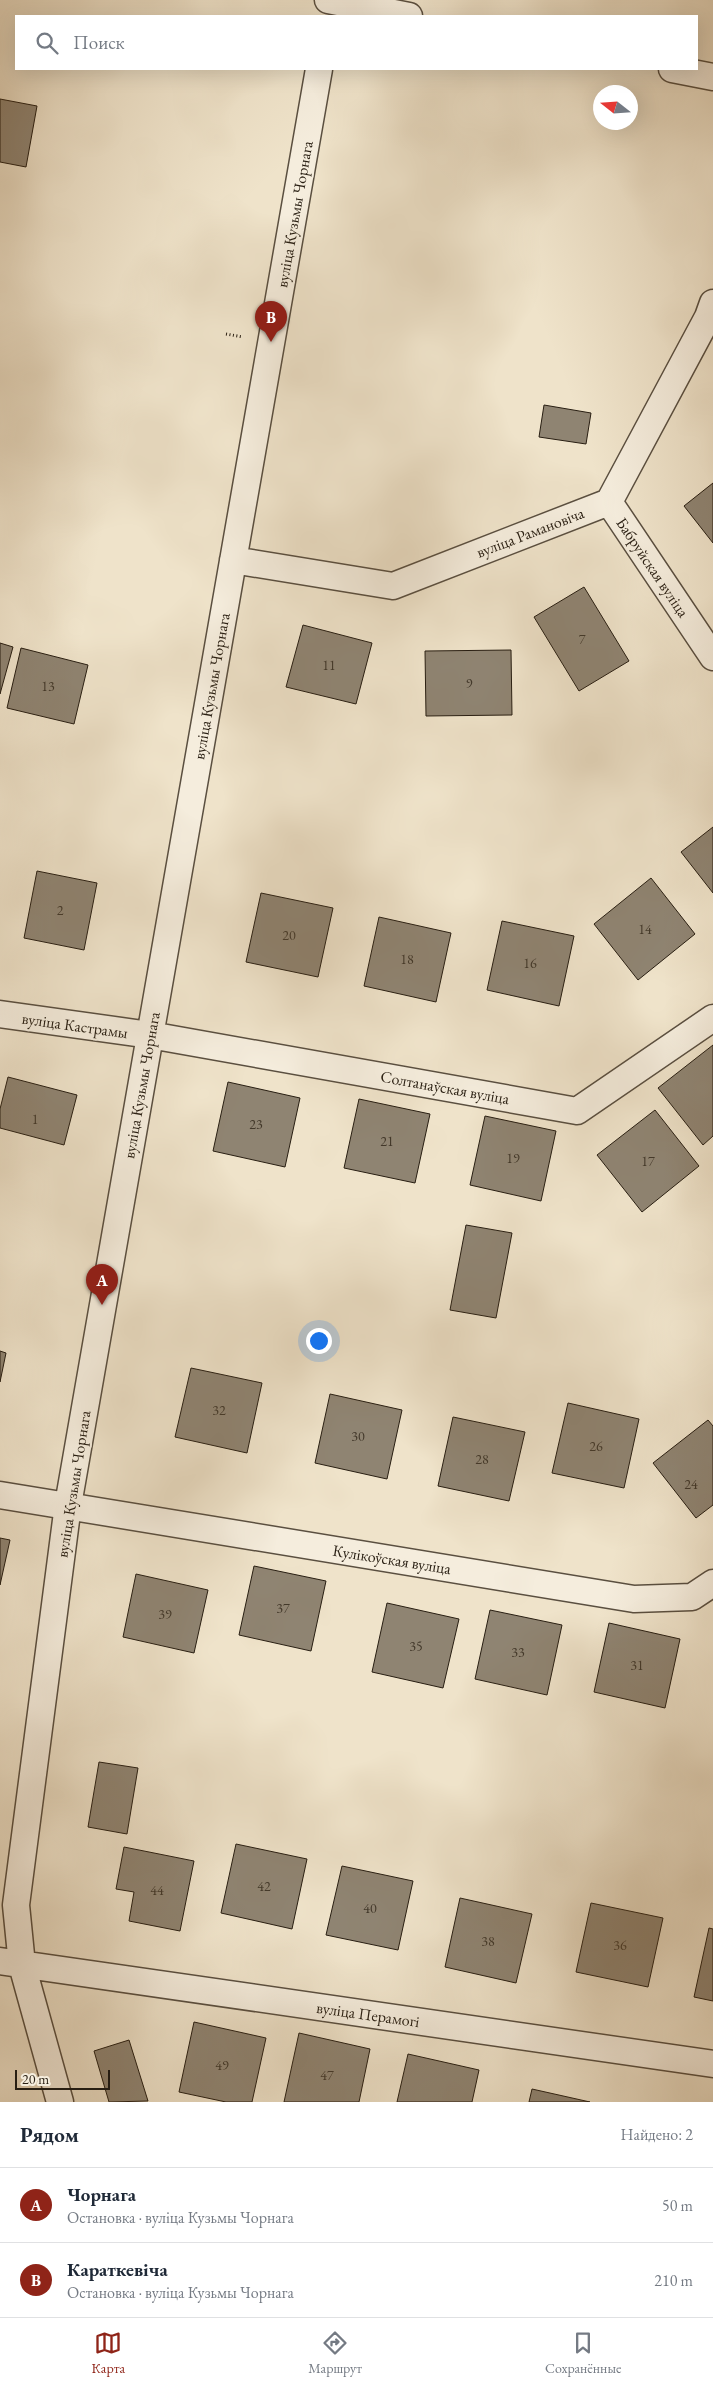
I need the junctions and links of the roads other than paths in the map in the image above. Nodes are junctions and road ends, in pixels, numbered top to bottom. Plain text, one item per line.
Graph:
1 (330, 0) edge
2 (328, 15) edge
3 (404, 15) edge
4 (319, 70) edge
5 (677, 70) edge
6 (713, 77) edge
7 (713, 303) edge
8 (609, 502) junction
9 (233, 560) junction
10 (713, 657) edge
11 (0, 1014) edge
12 (713, 1018) edge
13 (150, 1035) junction
14 (0, 1494) edge
15 (68, 1505) junction
16 (713, 1583) edge
17 (11, 1963) edge
18 (713, 2064) edge
19 (60, 2102) edge

1 - 2 street
1 - 3 street
4 - 9 street, вуліца Кузьмы Чорнага
5 - 6 street
7 - 8 street
8 - 9 street, вуліца Рамановіча
8 - 10 street, Бабруйская вуліца
9 - 13 street, вуліца Кузьмы Чорнага
11 - 13 street, вуліца Кастрамы
12 - 13 street, Солтанаўская вуліца
13 - 15 street, вуліца Кузьмы Чорнага
14 - 15 street, Кулікоўская вуліца
15 - 16 street, Кулікоўская вуліца
15 - 17 street, вуліца Кузьмы Чорнага
17 - 18 street, вуліца Перамогі
17 - 19 street, вуліца Кузьмы Чорнага

